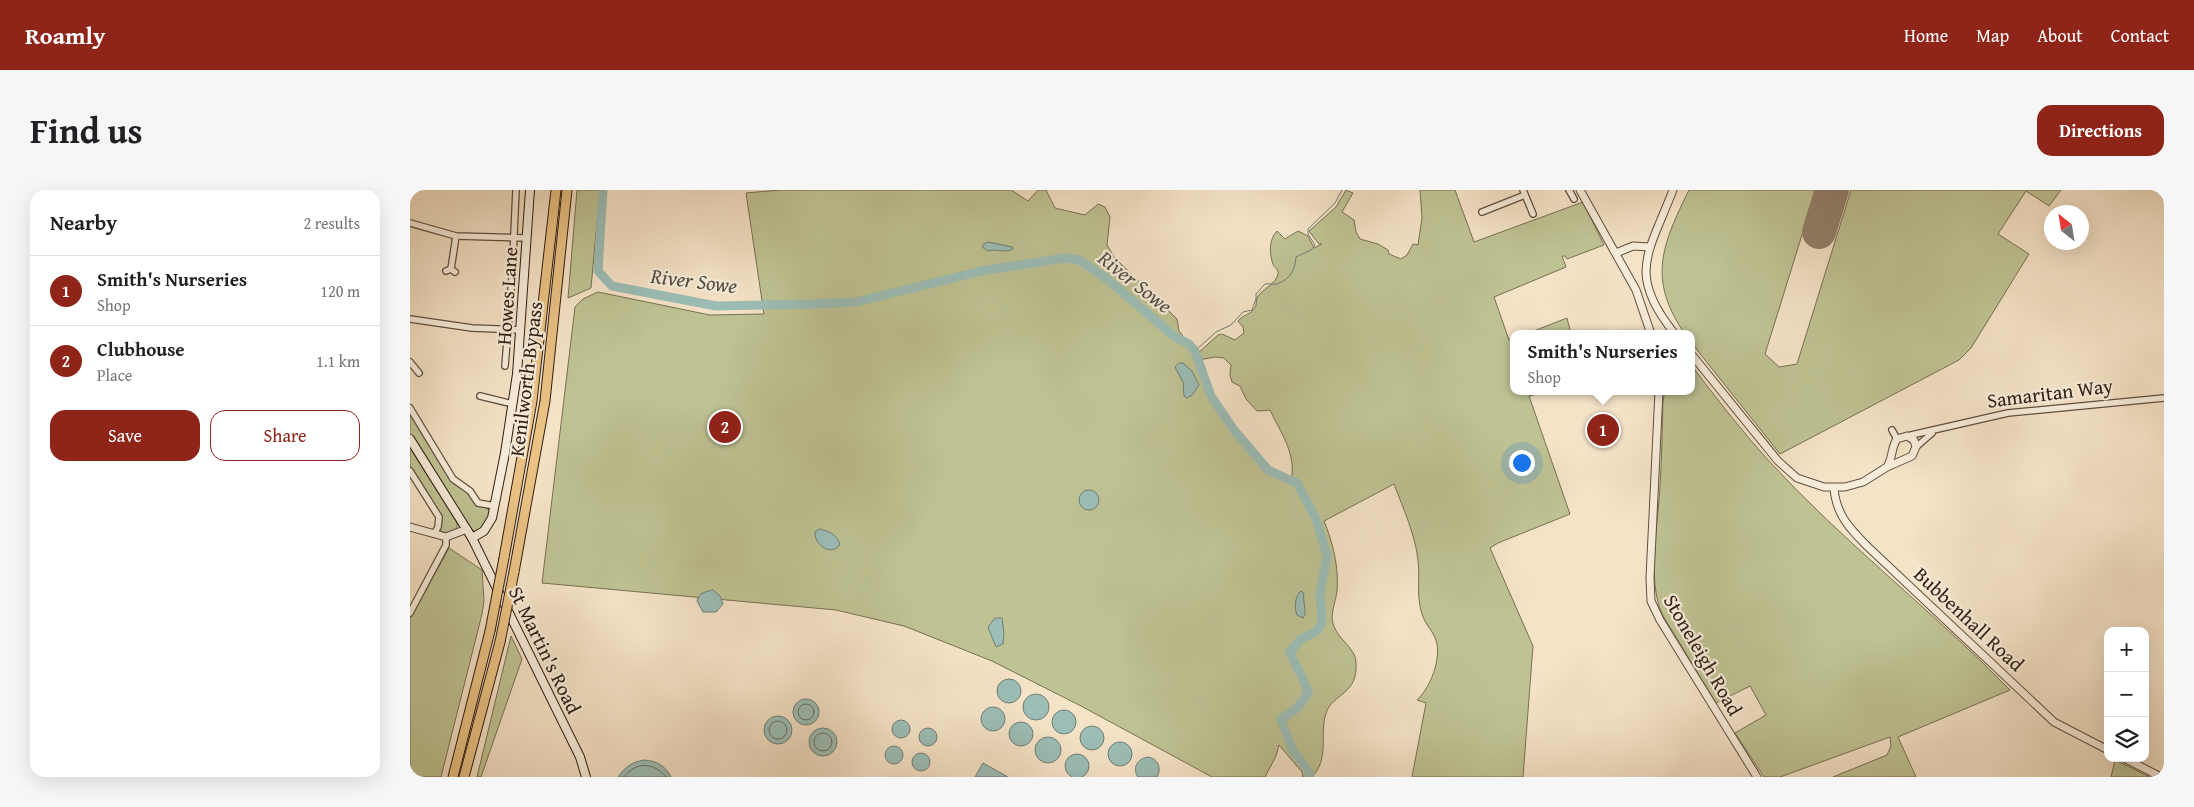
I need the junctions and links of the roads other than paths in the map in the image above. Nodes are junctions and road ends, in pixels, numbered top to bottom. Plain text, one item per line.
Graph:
1 (516, 190) edge
2 (530, 190) edge
3 (556, 190) edge
4 (567, 190) edge
5 (1569, 190) edge
6 (1580, 190) edge
7 (1673, 190) edge
8 (1524, 193) edge
9 (1574, 199) dead end
10 (1482, 212) dead end
11 (1533, 214) dead end
12 (410, 223) edge
13 (456, 236) junction
14 (514, 238) junction
15 (527, 238) junction
16 (1650, 247) junction
17 (1616, 253) junction
18 (451, 271) dead end
19 (410, 319) edge
20 (508, 330) junction
21 (521, 330) junction
22 (1650, 330) edge
23 (1672, 330) edge
24 (1695, 359) edge
25 (410, 362) edge
26 (505, 366) dead end
27 (419, 373) dead end
28 (1659, 395) edge
29 (480, 396) dead end
30 (2164, 398) edge
31 (513, 404) junction
32 (410, 408) edge
33 (1941, 429) junction
34 (1892, 430) dead end
35 (1907, 436) junction
36 (410, 439) edge
37 (1897, 439) junction
38 (1916, 447) junction
39 (1894, 450) junction
40 (1904, 459) junction
41 (1887, 467) junction
42 (410, 471) edge
43 (1834, 488) junction
44 (495, 506) junction
45 (410, 527) edge
46 (467, 529) junction
47 (434, 534) junction
48 (446, 537) junction
49 (472, 538) junction
50 (410, 614) edge
51 (2104, 748) edge
52 (2132, 762) edge
53 (453, 777) edge
54 (464, 777) edge
55 (586, 777) edge
56 (1757, 777) edge
57 (2161, 777) edge

1 - 14 street, Howes Lane
2 - 15 main road, Howes Lane
3 - 53 highway, Kenilworth Bypass, bridge
4 - 54 highway, Kenilworth Bypass, bridge
5 - 9 street
6 - 17 street
7 - 16 street
8 - 10 street
8 - 11 street
12 - 13 street
13 - 14 street
13 - 18 street
14 - 15 street
14 - 20 street, Howes Lane
15 - 21 main road, Howes Lane
16 - 17 street
16 - 23 street
17 - 22 street
19 - 20 street
20 - 21 street
20 - 26 street, Howes Lane
21 - 31 main road, Howes Lane
24 - 43 street
25 - 27 street
28 - 56 street, Stoneleigh Road
29 - 31 street
30 - 33 street, Samaritan Way
31 - 44 main road, Howes Lane
32 - 44 street
33 - 35 street, Samaritan Way
33 - 38 street, Samaritan Way
34 - 37 street
35 - 37 street
35 - 38 street
36 - 46 main road, St Martin's Road
37 - 39 street
38 - 40 street
39 - 40 street
39 - 41 street
40 - 41 street
41 - 43 street
42 - 47 street
43 - 51 street, Bubbenhall Road
44 - 49 main road, Howes Lane
45 - 47 street
46 - 48 street
46 - 49 main road, St Martin's Road
47 - 48 street
48 - 50 street
49 - 55 main road, St Martin's Road
52 - 57 street

